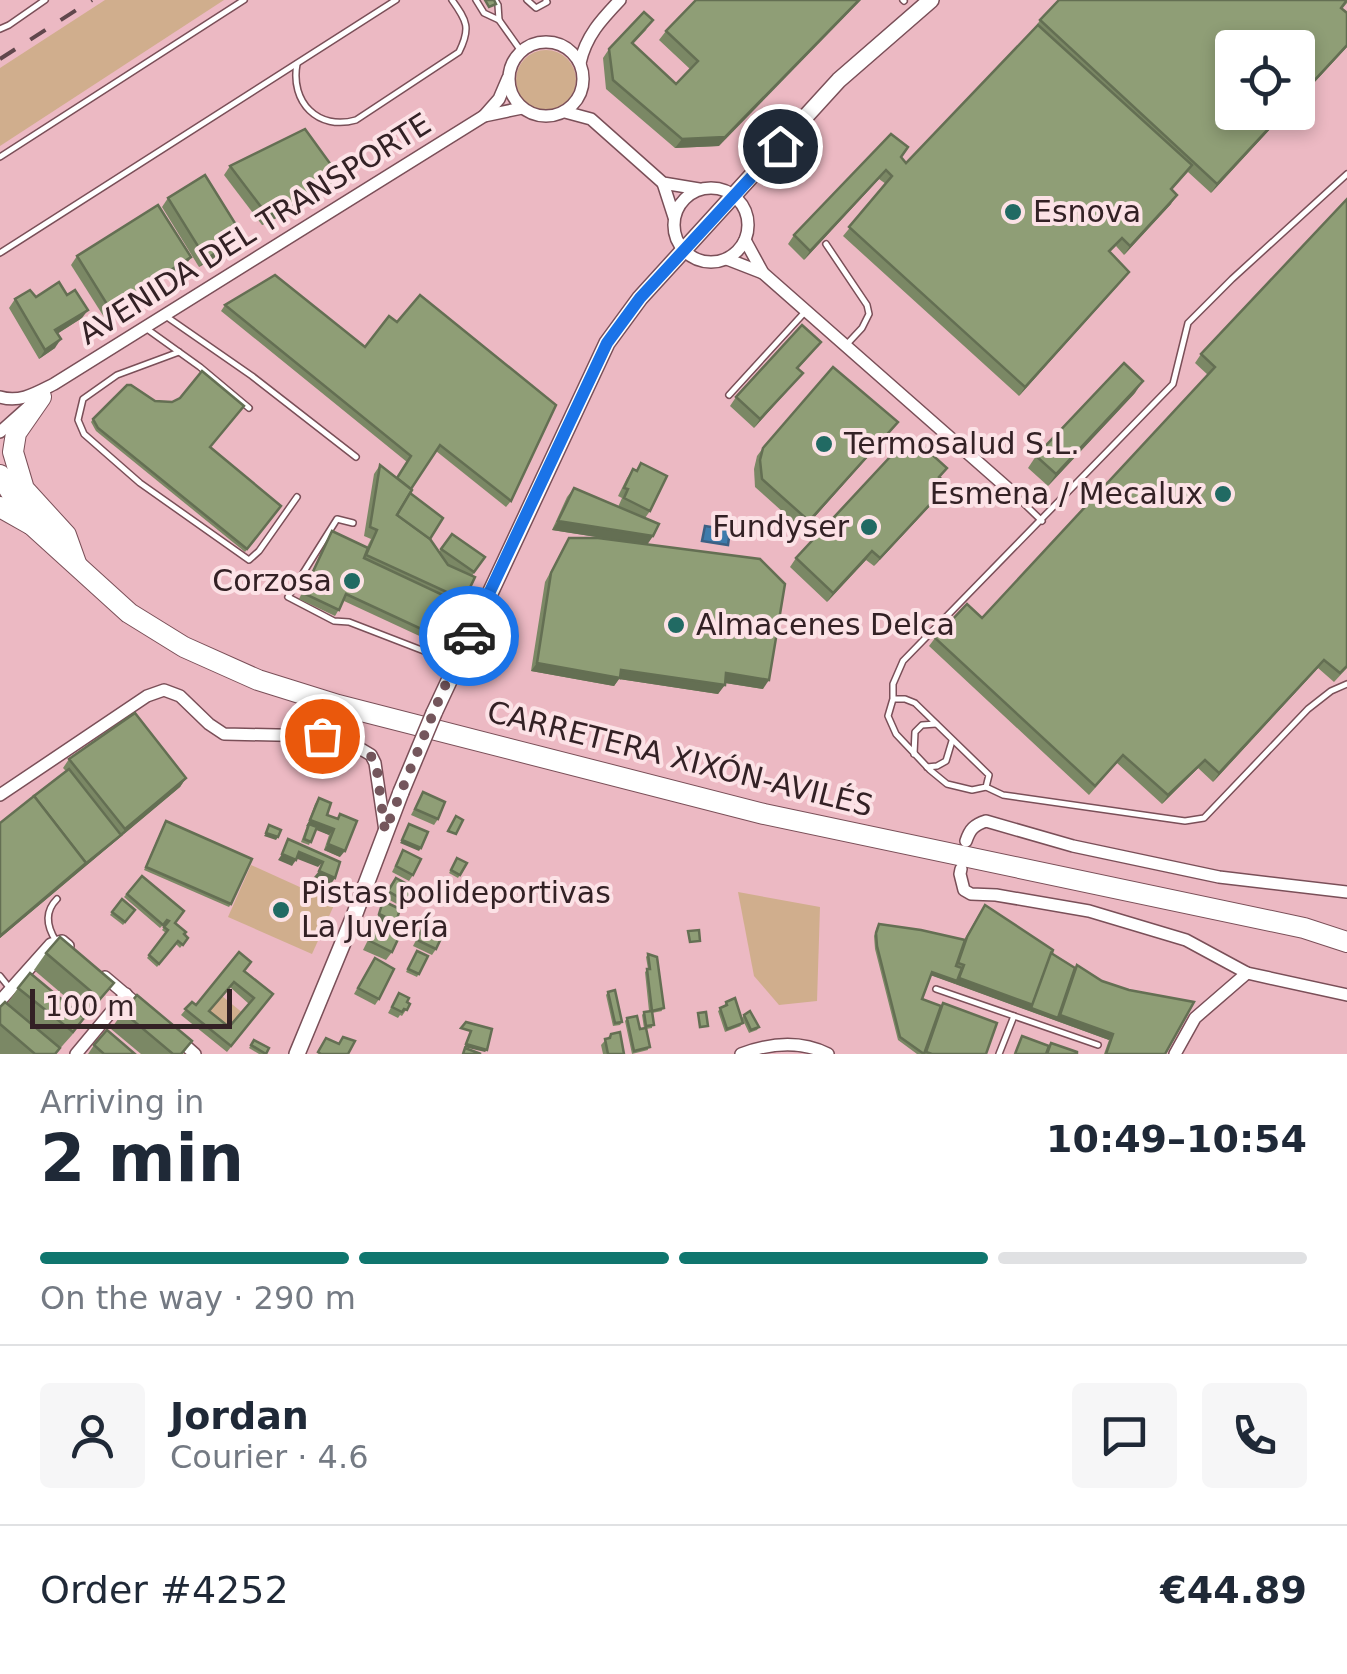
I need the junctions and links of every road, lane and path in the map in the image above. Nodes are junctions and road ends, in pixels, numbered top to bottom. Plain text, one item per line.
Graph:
1 (45, 0) edge
2 (244, 0) edge
3 (396, 0) edge
4 (452, 0) edge
5 (476, 0) edge
6 (495, 0) edge
7 (527, 0) edge
8 (546, 0) edge
9 (620, 0) edge
10 (930, 0) edge
11 (499, 20) junction
12 (594, 28) junction
13 (0, 29) edge
14 (562, 45) junction
15 (522, 51) junction
16 (580, 63) junction
17 (297, 64) junction
18 (508, 76) junction
19 (582, 92) junction
20 (522, 108) junction
21 (565, 112) junction
22 (484, 116) junction
23 (591, 119) junction
24 (0, 157) edge
25 (1347, 174) edge
26 (663, 182) junction
27 (698, 190) junction
28 (734, 196) junction
29 (674, 218) junction
30 (745, 240) junction
31 (826, 244) edge
32 (684, 251) junction
33 (0, 253) edge
34 (727, 259) junction
35 (763, 272) junction
36 (806, 310) junction
37 (165, 315) junction
38 (145, 328) junction
39 (846, 346) junction
40 (178, 352) junction
41 (48, 391) junction
42 (729, 395) dead end
43 (0, 396) edge
44 (248, 408) edge
45 (0, 432) edge
46 (356, 457) dead end
47 (0, 475) edge
48 (1013, 493) joint
49 (297, 497) dead end
50 (0, 507) edge
51 (1042, 521) junction
52 (353, 523) dead end
53 (32, 524) junction
54 (79, 569) junction
55 (458, 658) junction
56 (1347, 684) edge
57 (893, 699) junction
58 (936, 724) junction
59 (952, 739) junction
60 (914, 754) junction
61 (926, 766) junction
62 (986, 787) junction
63 (0, 795) edge
64 (385, 831) junction
65 (966, 842) dead end
66 (961, 868) dead end
67 (1347, 892) edge
68 (57, 900) edge
69 (1304, 928) junction
70 (1347, 930) edge
71 (1347, 942) edge
72 (53, 943) junction
73 (75, 952) edge
74 (100, 973) edge
75 (1247, 973) junction
76 (0, 976) edge
77 (10, 988) junction
78 (936, 989) dead end
79 (126, 994) junction
80 (1347, 995) edge
81 (0, 1001) edge
82 (1014, 1016) junction
83 (157, 1021) edge
84 (170, 1032) edge
85 (1098, 1046) dead end
86 (76, 1054) edge
87 (195, 1054) edge
88 (297, 1054) edge
89 (741, 1054) edge
90 (828, 1054) edge
91 (999, 1054) edge
92 (1174, 1054) edge

1 - 13 lane
2 - 24 lane
3 - 17 lane
4 - 17 lane
5 - 11 lane
6 - 11 lane
7 - 8 lane
9 - 12 street
10 - 28 street
11 - 15 lane
12 - 14 street
12 - 16 street
14 - 15 street
14 - 16 street
15 - 18 street
16 - 19 street
17 - 33 lane
18 - 20 street
18 - 22 street
19 - 21 street
19 - 23 street
20 - 21 street
20 - 22 street
21 - 23 street
22 - 37 street, AVENIDA DEL TRANSPORTE
23 - 26 street
25 - 51 lane
26 - 27 street
26 - 29 street
27 - 28 street
27 - 29 street
28 - 30 street
28 - 32 street
29 - 32 street
30 - 34 street
30 - 35 street
31 - 39 lane
32 - 34 street
32 - 55 street
34 - 35 street
35 - 36 street
36 - 39 street
36 - 42 lane
37 - 38 street, AVENIDA DEL TRANSPORTE
37 - 46 lane
38 - 40 lane
38 - 41 street, AVENIDA DEL TRANSPORTE
39 - 48 street
40 - 44 lane
40 - 49 lane
41 - 43 street
41 - 45 street
41 - 54 highway
47 - 53 highway, CARRETERA XIXÓN-AVILÉS
48 - 51 lane
50 - 53 highway, CARRETERA XIXÓN-AVILÉS
51 - 57 lane
52 - 55 lane
53 - 54 highway, CARRETERA XIXÓN-AVILÉS
54 - 69 highway, CARRETERA XIXÓN-AVILÉS
55 - 64 street, bridge
56 - 62 lane
57 - 58 lane
57 - 60 lane
58 - 59 lane
58 - 60 lane
59 - 61 lane
59 - 62 lane
60 - 61 lane
61 - 62 lane
63 - 64 street
64 - 88 street
65 - 67 street
66 - 75 street
68 - 72 lane
69 - 70 highway
69 - 71 highway
72 - 73 street
72 - 77 street
74 - 79 street
75 - 80 street
75 - 92 street
76 - 77 lane
77 - 81 street
78 - 82 lane
79 - 83 street
79 - 86 street
82 - 85 lane
82 - 91 lane
84 - 87 street
89 - 90 street

